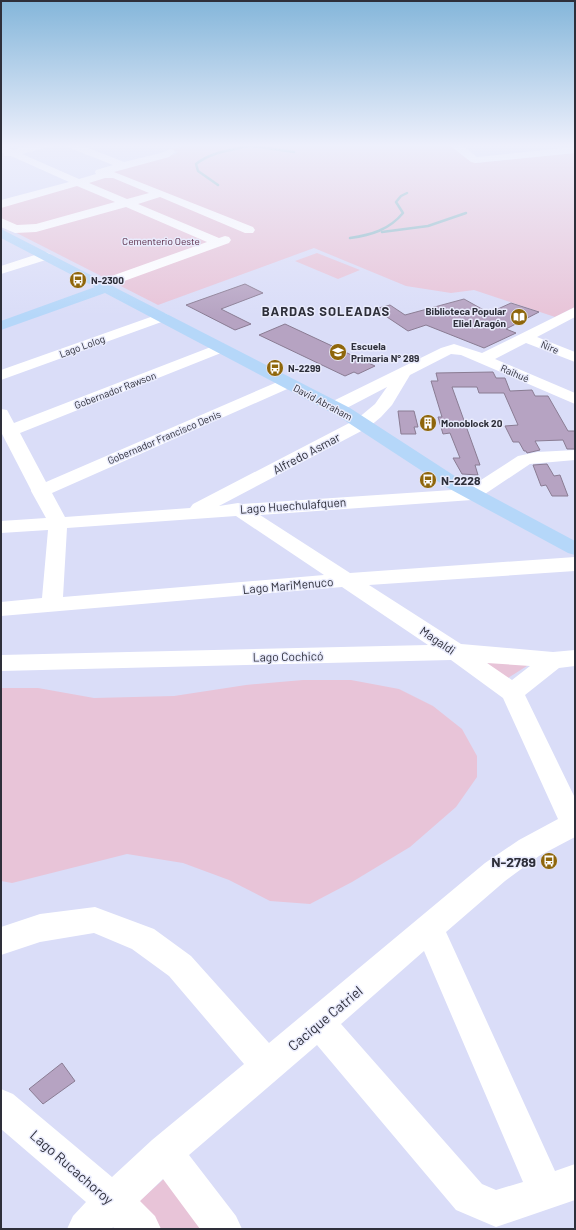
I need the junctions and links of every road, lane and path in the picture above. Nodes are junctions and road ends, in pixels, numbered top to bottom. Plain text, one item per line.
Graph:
1 (122, 201) edge
2 (132, 201) edge
3 (178, 201) edge
4 (126, 203) junction
5 (1, 222) edge
6 (1, 233) edge
7 (218, 242) junction
8 (44, 256) junction
9 (1, 270) edge
10 (108, 284) junction
11 (571, 316) edge
12 (162, 317) junction
13 (1, 321) edge
14 (1, 326) edge
15 (525, 337) junction
16 (221, 348) junction
17 (575, 357) edge
18 (482, 359) junction
19 (403, 373) junction
20 (1, 375) edge
21 (288, 383) junction
22 (575, 399) edge
23 (334, 407) junction
24 (1, 414) edge
25 (363, 423) junction
26 (9, 431) junction
27 (575, 455) edge
28 (40, 491) junction
29 (472, 494) junction
30 (238, 509) junction
31 (192, 512) junction
32 (58, 522) junction
33 (1, 527) edge
34 (575, 548) edge
35 (575, 564) edge
36 (347, 580) junction
37 (52, 606) junction
38 (1, 609) edge
39 (456, 652) junction
40 (564, 659) edge
41 (1, 663) edge
42 (512, 693) junction
43 (574, 824) edge
44 (429, 929) junction
45 (1, 941) edge
46 (319, 1023) junction
47 (267, 1066) junction
48 (1, 1106) edge
49 (165, 1153) junction
50 (561, 1187) edge
51 (113, 1201) junction
52 (86, 1229) edge
53 (142, 1229) edge
54 (223, 1229) edge

1 - 4 street
2 - 4 street
3 - 7 street
4 - 5 street
4 - 7 street
6 - 8 main road, David Abraham
7 - 10 street
8 - 9 street
8 - 10 main road, David Abraham
10 - 12 main road, David Abraham
10 - 13 main road
10 - 14 main road
11 - 15 street
12 - 16 main road, David Abraham
12 - 20 street, Lago Lolog
15 - 17 street, Ñire
15 - 18 street
16 - 21 main road, David Abraham
16 - 26 street, Gobernador Rawson
18 - 19 street, Raihué
18 - 22 street, Raihué
19 - 23 street
19 - 25 street, Alfredo Asmar
21 - 23 main road, David Abraham
21 - 28 street, Gobernador Francisco Denis
23 - 25 main road, David Abraham
24 - 26 street
25 - 29 main road, David Abraham
25 - 31 street, Alfredo Asmar
26 - 28 street
27 - 29 street, Lago Huechulafquen
28 - 32 street
29 - 30 street, Lago Huechulafquen
29 - 34 main road, David Abraham
30 - 31 street, Lago Huechulafquen
30 - 36 street, Magaldi
31 - 32 street, Lago Huechulafquen
32 - 33 street, Lago Huechulafquen
32 - 37 street
35 - 36 street, Lago MariMenuco
36 - 37 street, Lago MariMenuco
36 - 39 street, Magaldi
37 - 38 street, Lago MariMenuco
39 - 40 street, Lago Cochicó
39 - 41 street, Lago Cochicó
39 - 42 street, Magaldi
40 - 42 street
42 - 43 street, Magaldi
43 - 44 street, Cacique Catriel
44 - 46 street, Cacique Catriel
44 - 50 street
45 - 47 street
46 - 47 street, Cacique Catriel
46 - 50 street
47 - 49 street, Cacique Catriel
48 - 51 street, Lago Rucachoroy
49 - 51 street, Cacique Catriel
49 - 54 street
51 - 52 street, Cacique Catriel
51 - 53 street, Lago Rucachoroy

